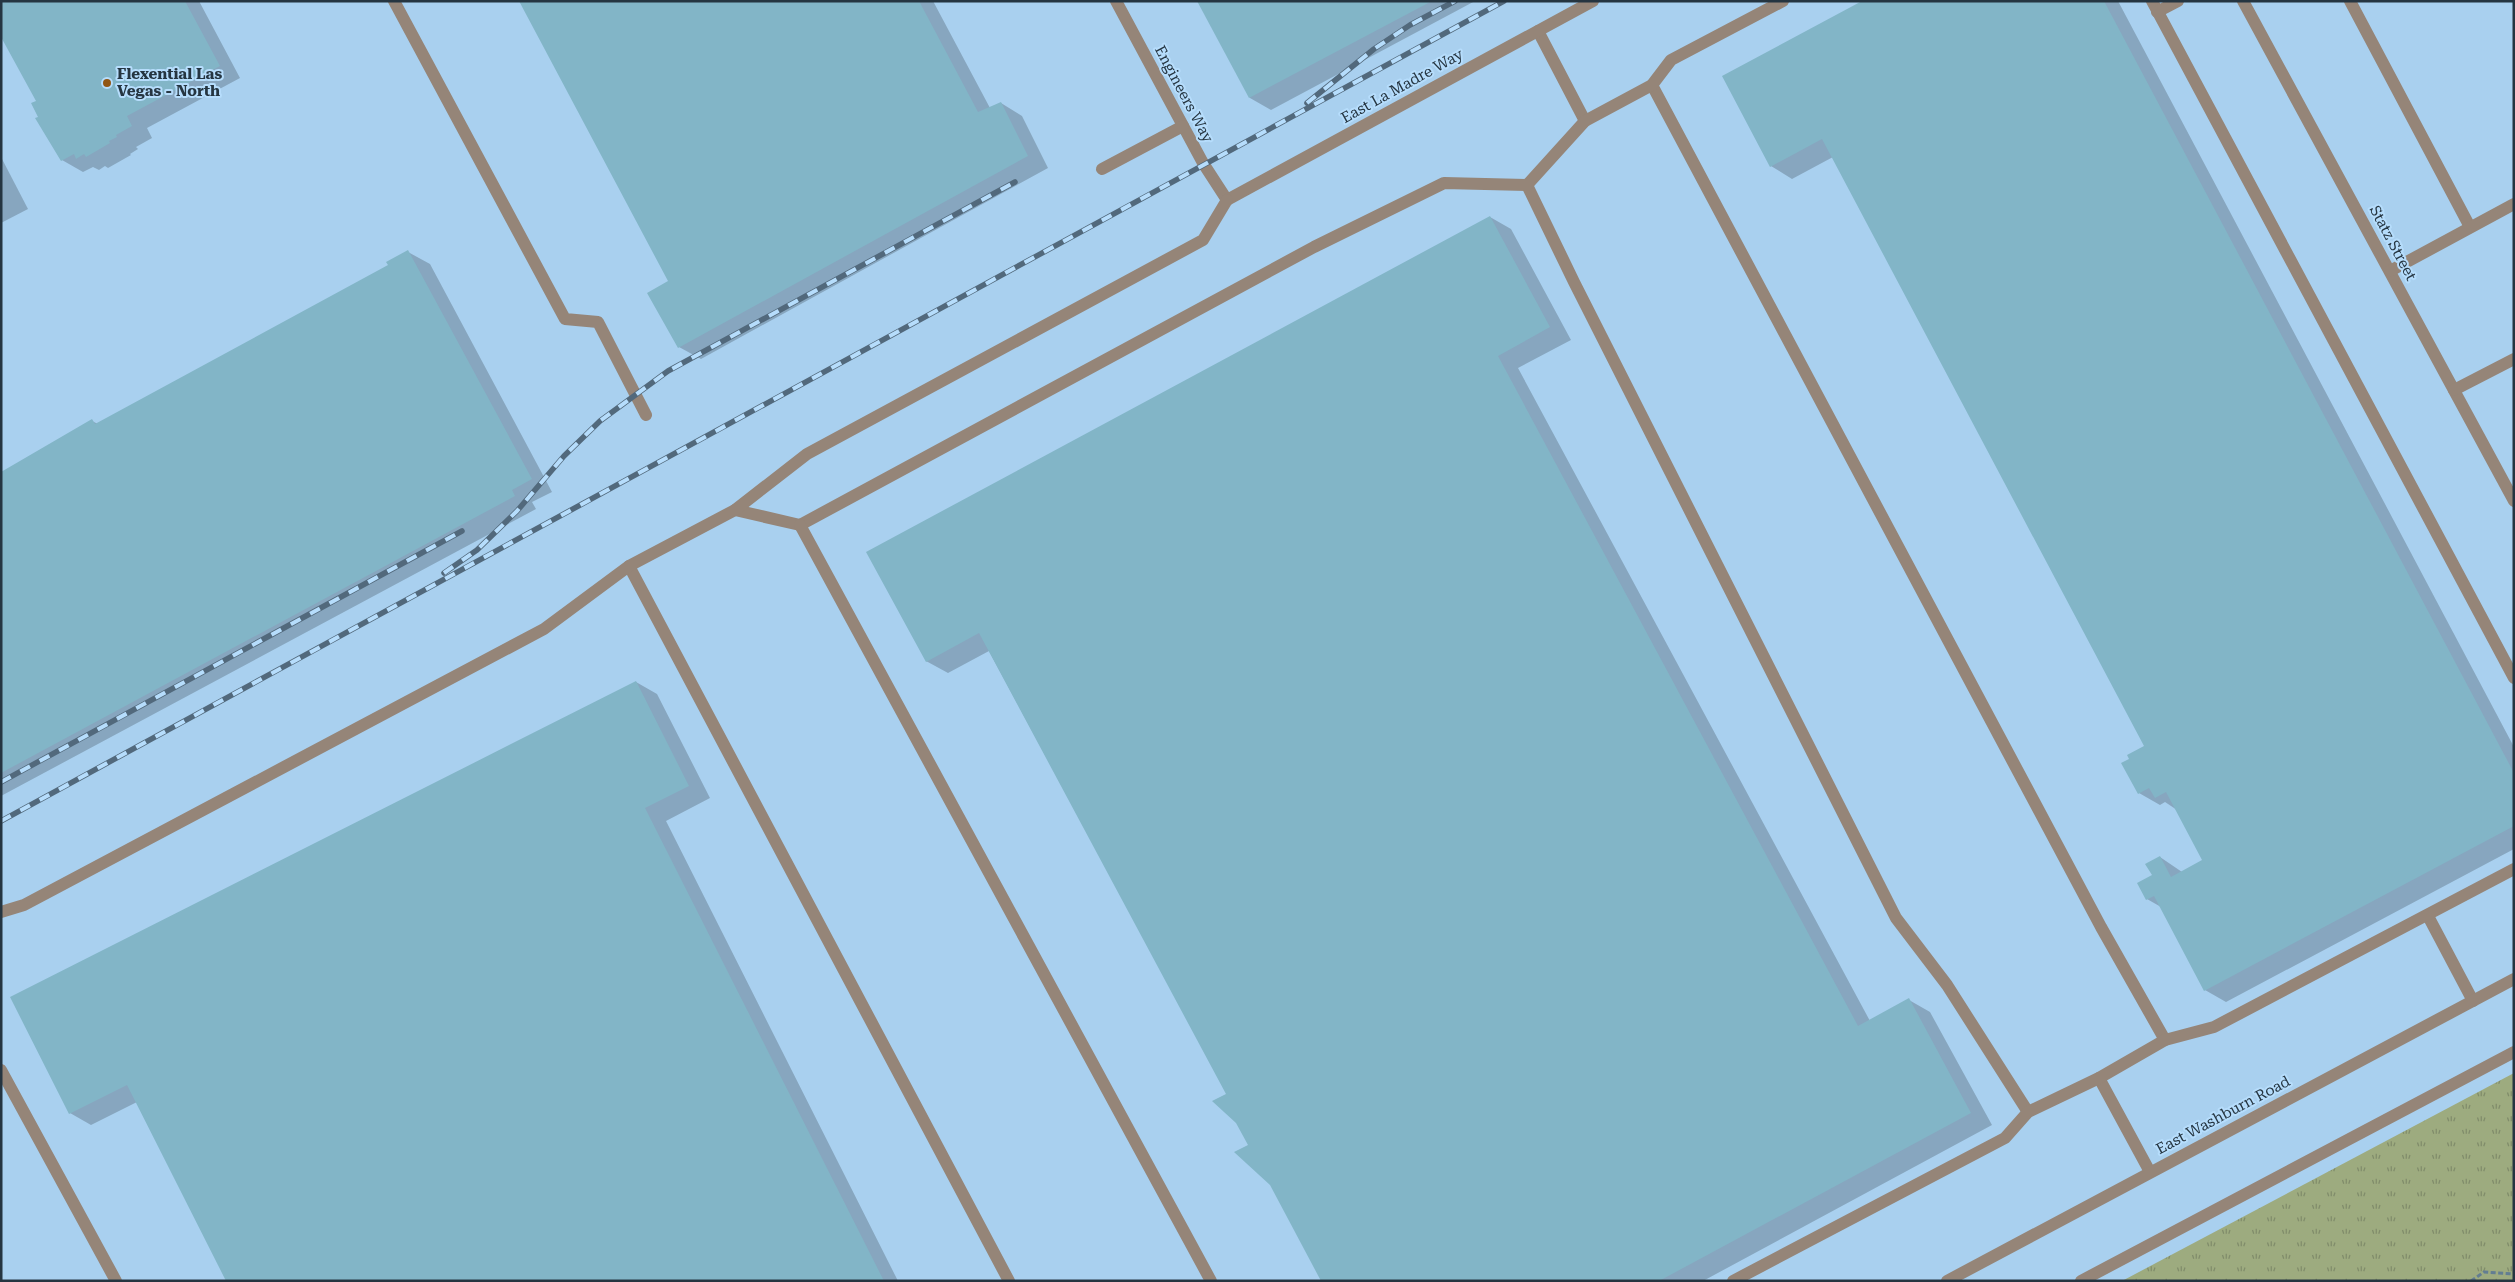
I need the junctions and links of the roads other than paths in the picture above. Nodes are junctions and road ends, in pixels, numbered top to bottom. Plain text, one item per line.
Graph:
1 (394, 1) edge
2 (1116, 1) edge
3 (1593, 1) edge
4 (1783, 1) edge
5 (2178, 1) edge
6 (2243, 1) edge
7 (2350, 1) edge
8 (2155, 7) edge
9 (1538, 31) junction
10 (1652, 85) junction
11 (1585, 121) junction
12 (1183, 126) junction
13 (1102, 170) dead end
14 (1527, 185) junction
15 (1226, 200) junction
16 (2514, 204) edge
17 (2470, 227) junction
18 (2390, 271) junction
19 (2514, 359) edge
20 (2454, 390) junction
21 (646, 415) dead end
22 (2514, 500) edge
23 (735, 510) junction
24 (800, 525) junction
25 (629, 566) junction
26 (2514, 678) edge
27 (2514, 869) edge
28 (1, 912) edge
29 (2428, 916) junction
30 (2514, 979) edge
31 (2473, 1001) junction
32 (2165, 1040) junction
33 (2514, 1052) edge
34 (1, 1070) edge
35 (2099, 1078) junction
36 (2028, 1112) junction
37 (2150, 1172) junction
38 (116, 1281) edge
39 (1009, 1281) edge
40 (1212, 1281) edge
41 (1733, 1281) edge
42 (1947, 1281) edge
43 (2081, 1281) edge

1 - 21 street
2 - 12 street, Engineers Way
3 - 9 street, East La Madre Way
4 - 10 street
5 - 8 street
6 - 18 street, Statz Street
7 - 17 street
8 - 26 street
9 - 11 street
9 - 15 street, East La Madre Way
10 - 11 street
10 - 32 street
11 - 14 street
12 - 13 street
12 - 15 street, Engineers Way
14 - 24 street
14 - 36 street
15 - 23 street
16 - 17 street
17 - 18 street
18 - 20 street, Statz Street
19 - 20 street
20 - 22 street, Statz Street
23 - 24 street
23 - 25 street
24 - 40 street
25 - 28 street
25 - 39 street
27 - 29 street
29 - 31 street
29 - 32 street
30 - 31 street, East Washburn Road
31 - 37 street, East Washburn Road
32 - 35 street
33 - 43 street
34 - 38 street
35 - 36 street
35 - 37 street
36 - 41 street
37 - 42 street, East Washburn Road

